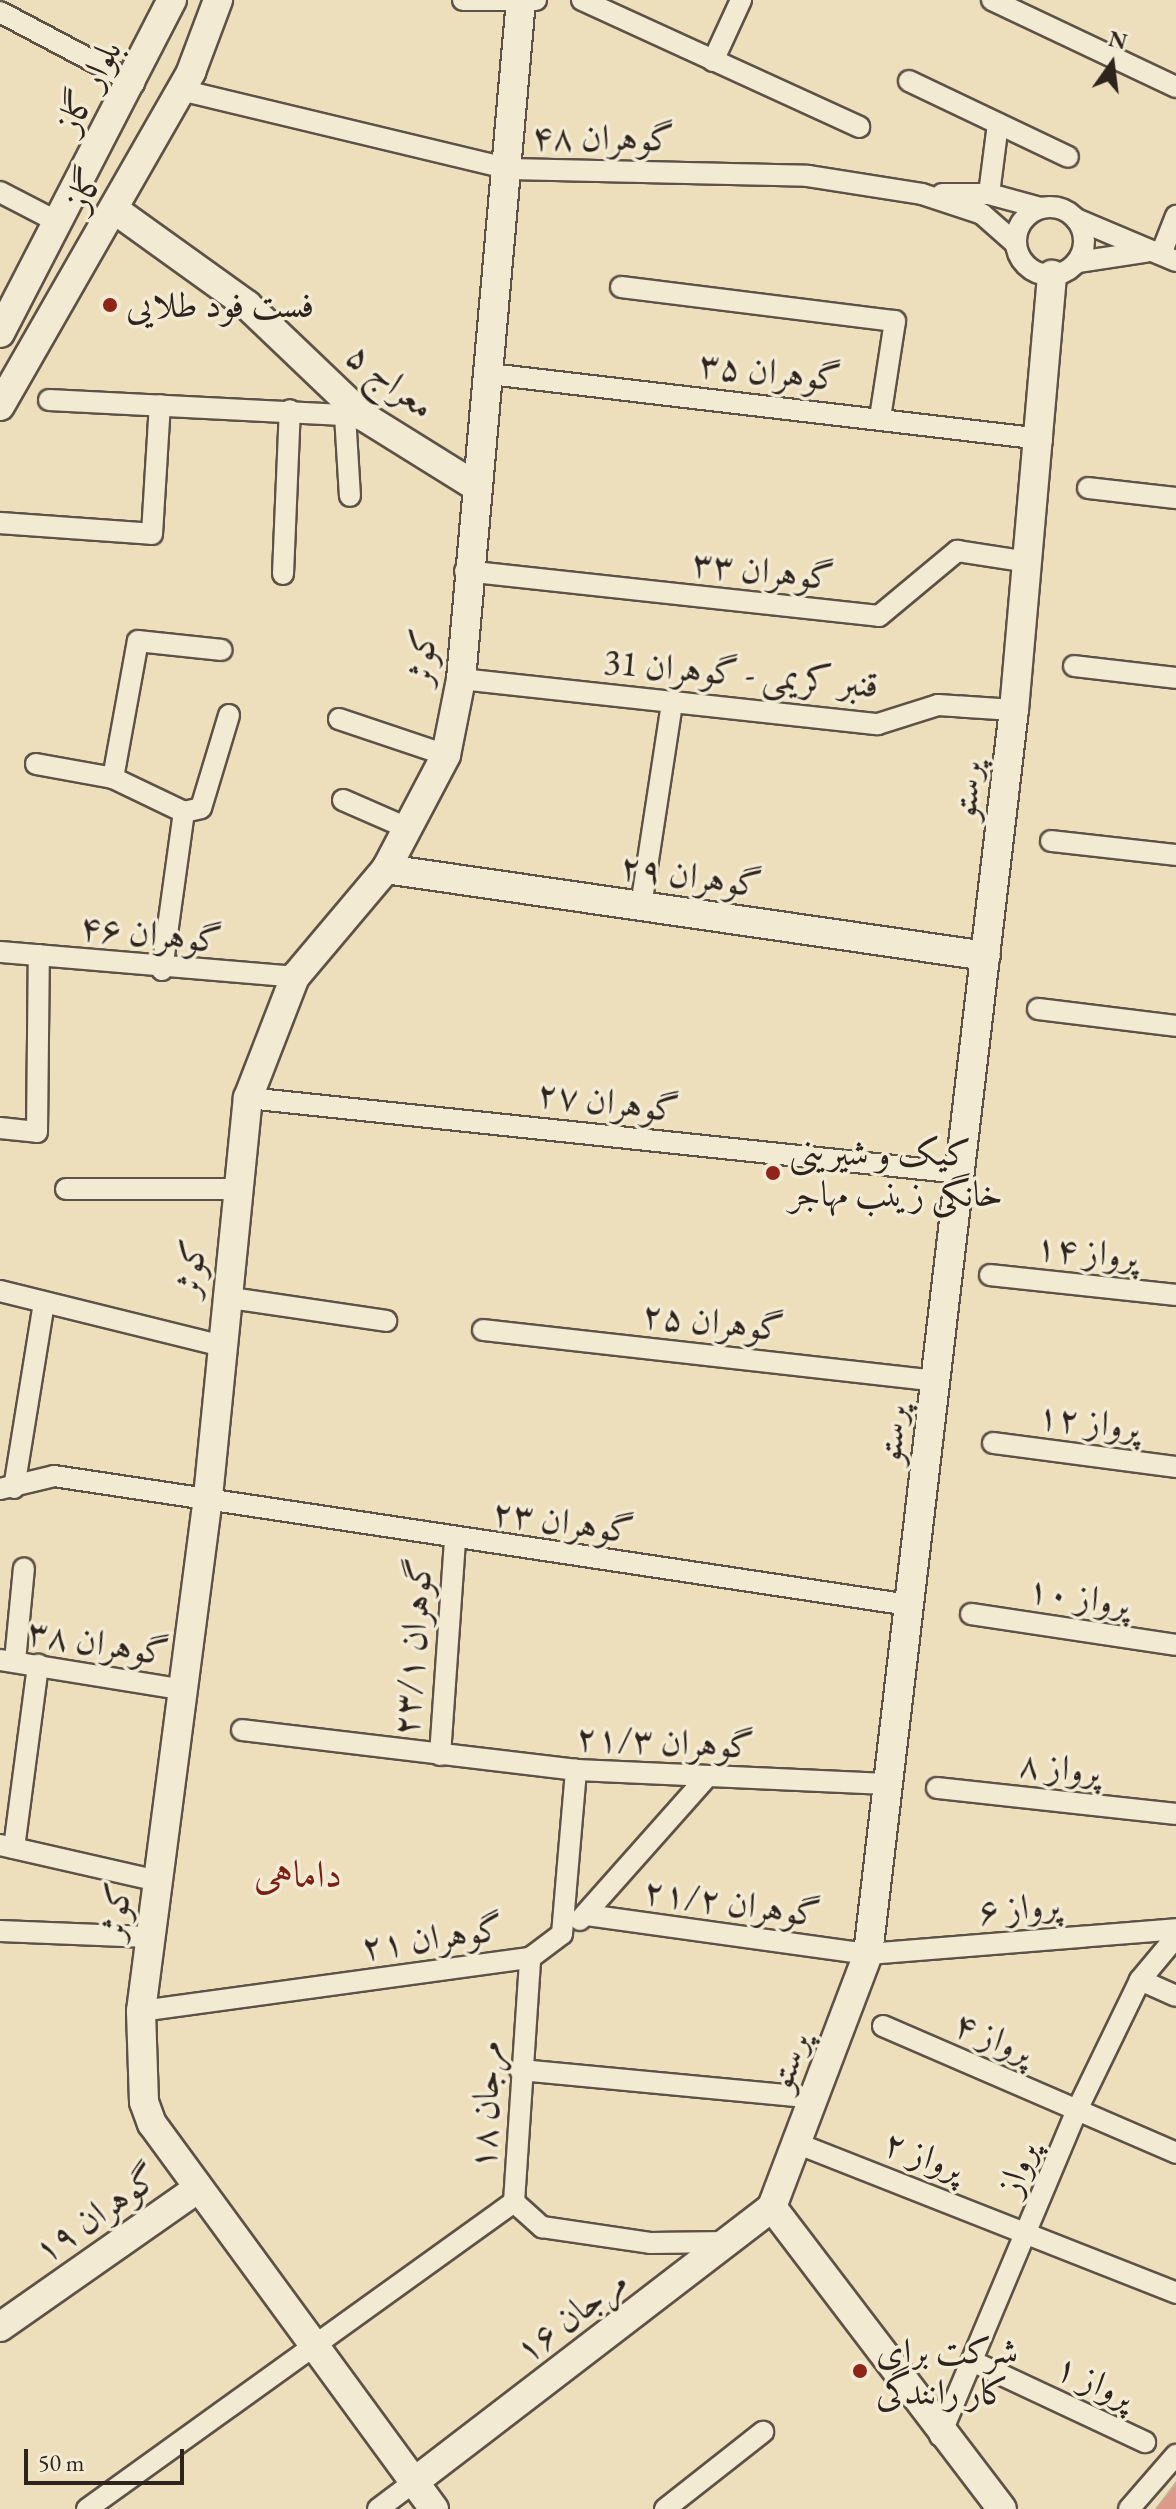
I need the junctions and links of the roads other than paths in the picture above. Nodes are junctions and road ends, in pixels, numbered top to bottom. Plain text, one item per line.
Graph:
1 (172, 0) edge
2 (218, 0) edge
3 (463, 0) edge
4 (582, 0) edge
5 (741, 0) edge
6 (992, 0) edge
7 (526, 2) edge
8 (0, 12) edge
9 (713, 61) junction
10 (909, 81) dead end
11 (134, 83) junction
12 (1176, 87) edge
13 (181, 90) junction
14 (998, 124) junction
15 (859, 127) dead end
16 (1068, 157) dead end
17 (510, 169) junction
18 (0, 192) edge
19 (922, 194) junction
20 (989, 194) junction
21 (1041, 208) junction
22 (115, 210) junction
23 (1176, 216) edge
24 (1076, 219) junction
25 (60, 223) junction
26 (1016, 244) junction
27 (1168, 258) edge
28 (1078, 262) junction
29 (1052, 275) junction
30 (621, 287) dead end
31 (0, 333) edge
32 (490, 374) junction
33 (49, 400) dead end
34 (160, 405) junction
35 (0, 406) edge
36 (290, 410) junction
37 (354, 416) junction
38 (880, 418) junction
39 (1042, 439) junction
40 (474, 485) junction
41 (1088, 488) dead end
42 (350, 496) dead end
43 (1176, 498) edge
44 (0, 523) edge
45 (1029, 562) junction
46 (465, 571) junction
47 (283, 574) dead end
48 (222, 650) dead end
49 (1074, 666) dead end
50 (1176, 678) edge
51 (461, 679) junction
52 (672, 704) junction
53 (1014, 710) junction
54 (229, 715) dead end
55 (339, 719) dead end
56 (446, 755) junction
57 (36, 764) dead end
58 (113, 778) junction
59 (343, 800) dead end
60 (184, 812) junction
61 (407, 828) junction
62 (1051, 841) dead end
63 (1176, 855) edge
64 (386, 869) junction
65 (641, 906) junction
66 (0, 952) edge
67 (39, 955) junction
68 (986, 956) junction
69 (162, 970) junction
70 (295, 977) junction
71 (1038, 1009) dead end
72 (1176, 1026) edge
73 (248, 1098) junction
74 (0, 1128) edge
75 (960, 1173) junction
76 (66, 1189) dead end
77 (239, 1189) junction
78 (990, 1275) dead end
79 (0, 1291) edge
80 (1176, 1295) edge
81 (224, 1297) junction
82 (44, 1302) junction
83 (386, 1321) dead end
84 (483, 1330) dead end
85 (218, 1345) junction
86 (935, 1381) junction
87 (993, 1443) dead end
88 (1176, 1467) edge
89 (7, 1488) edge
90 (208, 1497) junction
91 (455, 1539) junction
92 (24, 1568) dead end
93 (909, 1605) junction
94 (971, 1614) dead end
95 (1176, 1645) edge
96 (8, 1661) edge
97 (38, 1665) junction
98 (185, 1690) junction
99 (242, 1730) dead end
100 (440, 1755) junction
101 (576, 1770) junction
102 (705, 1779) junction
103 (888, 1784) junction
104 (937, 1788) dead end
105 (1176, 1814) edge
106 (7, 1847) edge
107 (158, 1881) junction
108 (587, 1915) junction
109 (1176, 1929) edge
110 (0, 1931) edge
111 (562, 1934) junction
112 (149, 1937) junction
113 (1176, 1937) edge
114 (868, 1954) junction
115 (530, 1958) junction
116 (1140, 1980) junction
117 (1176, 1996) edge
118 (141, 2011) junction
119 (883, 2026) dead end
120 (520, 2070) junction
121 (815, 2098) junction
122 (1077, 2110) junction
123 (796, 2143) junction
124 (1176, 2153) edge
125 (197, 2189) junction
126 (514, 2202) junction
127 (772, 2207) junction
128 (1027, 2232) junction
129 (730, 2242) junction
130 (1176, 2293) edge
131 (0, 2327) edge
132 (311, 2341) junction
133 (974, 2362) junction
134 (763, 2432) dead end
135 (940, 2436) junction
136 (1145, 2442) dead end
137 (1176, 2455) edge
138 (414, 2482) junction
139 (87, 2509) edge
140 (378, 2509) edge
141 (434, 2509) edge
142 (665, 2509) edge
143 (1002, 2509) edge
144 (1129, 2509) edge

1 - 11 street, بلوار گاز
2 - 13 street, گاز
3 - 7 street
4 - 9 street
5 - 9 street
6 - 12 street
7 - 17 street, کوثر
8 - 11 street
9 - 15 street
10 - 14 street
11 - 25 street, بلوار گاز
13 - 17 street, گوهران ۴۸
13 - 22 street, گاز
14 - 16 street
14 - 20 street
17 - 19 street, گوهران ۴۸
17 - 32 street, کوثر
18 - 25 street
19 - 20 street
19 - 26 street, گوهران ۴۸
20 - 21 street
21 - 24 street
21 - 26 street
22 - 35 street, گاز
22 - 37 street, معراج ۵
23 - 27 street
24 - 27 street
24 - 28 street
25 - 31 street, بلوار گاز
26 - 29 street
27 - 28 street
28 - 29 street
29 - 39 street, پرستو
30 - 38 street
32 - 38 street, گوهران ۳۵
32 - 40 street, کوثر
33 - 34 street
34 - 36 street
34 - 44 street
36 - 37 street
36 - 47 street
37 - 40 street, معراج ۵
37 - 42 street
38 - 39 street, گوهران ۳۵
39 - 45 street, پرستو
40 - 46 street, کوثر
41 - 43 street
45 - 46 street, گوهران ۳۳
45 - 53 street, پرستو
46 - 51 street, کوثر
48 - 58 street
49 - 50 street
51 - 52 street, قنبر کریمی - گوهران 31
51 - 56 street, کوثر
52 - 53 street, قنبر کریمی - گوهران 31
52 - 65 street
53 - 68 street, پرستو
54 - 60 street
55 - 56 street
56 - 61 street, کوثر
57 - 58 street
58 - 60 street
59 - 61 street
60 - 69 street
61 - 64 street, کوثر
62 - 63 street
64 - 65 street, گوهران ۲۹
64 - 70 street, کوثر
65 - 68 street, گوهران ۲۹
66 - 67 street, گوهران ۴۶
67 - 69 street, گوهران ۴۶
67 - 74 street
68 - 75 street, پرستو
69 - 70 street, گوهران ۴۶
70 - 73 street, کوثر
71 - 72 street
73 - 75 street, گوهران ۲۷
73 - 77 street, کوثر
75 - 86 street, پرستو
76 - 77 street
77 - 81 street, کوثر
78 - 80 street, پرواز ۱۴
79 - 82 street
81 - 83 street
81 - 85 street, کوثر
82 - 85 street
82 - 89 street
84 - 86 street, گوهران ۲۵
85 - 90 street, کوثر
86 - 93 street, پرستو
87 - 88 street, پرواز ۱۲
89 - 90 street, گوهران ۲۳
90 - 91 street, گوهران ۲۳
90 - 98 street, کوثر
91 - 93 street, گوهران ۲۳
91 - 100 street, گوهران ۲۳/۱
92 - 96 street
93 - 103 street, پرستو
94 - 95 street, پرواز ۱۰
96 - 97 street, گوهران ۳۸
97 - 98 street, گوهران ۳۸
97 - 106 street
98 - 107 street, کوثر
99 - 100 street, گوهران ۲۳/۱
100 - 101 street, گوهران ۲۱/۳
101 - 102 street, گوهران ۲۱/۳
101 - 111 street
102 - 103 street, گوهران ۲۱/۳
102 - 108 street, گوهران ۲۱
103 - 114 street, پرستو
104 - 105 street, پرواز ۸
106 - 107 street
107 - 112 street, کوثر
108 - 111 street, گوهران ۲۱
108 - 114 street, گوهران ۲۱/۲
109 - 114 street, پرواز ۶
110 - 112 street
111 - 115 street, گوهران ۲۱
112 - 118 street, کوثر
113 - 116 street, پرواز
114 - 121 street, پرستو
115 - 118 street, گوهران ۲۱
115 - 120 street, مرجان ۱۸
116 - 117 street
116 - 122 street, پرواز
118 - 125 street, کوثر
119 - 122 street, پرواز ۴
120 - 121 street
120 - 126 street, مرجان ۱۸
121 - 123 street, پرستو
122 - 124 street, پرواز ۴
122 - 128 street, پرواز
123 - 127 street, پرستو
123 - 128 street, پرواز ۲
125 - 131 street, گوهران ۱۹
125 - 132 street, کوثر
126 - 129 street
126 - 132 street, مرجان ۱۸
127 - 129 street, مرجان ۱۶
127 - 135 street
128 - 130 street, پرواز ۲
128 - 133 street, پرواز
129 - 138 street, مرجان ۱۶
132 - 138 street, کوثر
132 - 139 street, مرجان ۱۸
133 - 135 street, پرواز
133 - 136 street, پرواز ۱
134 - 142 street
135 - 143 street
137 - 144 street
138 - 140 street
138 - 141 street, کوثر

